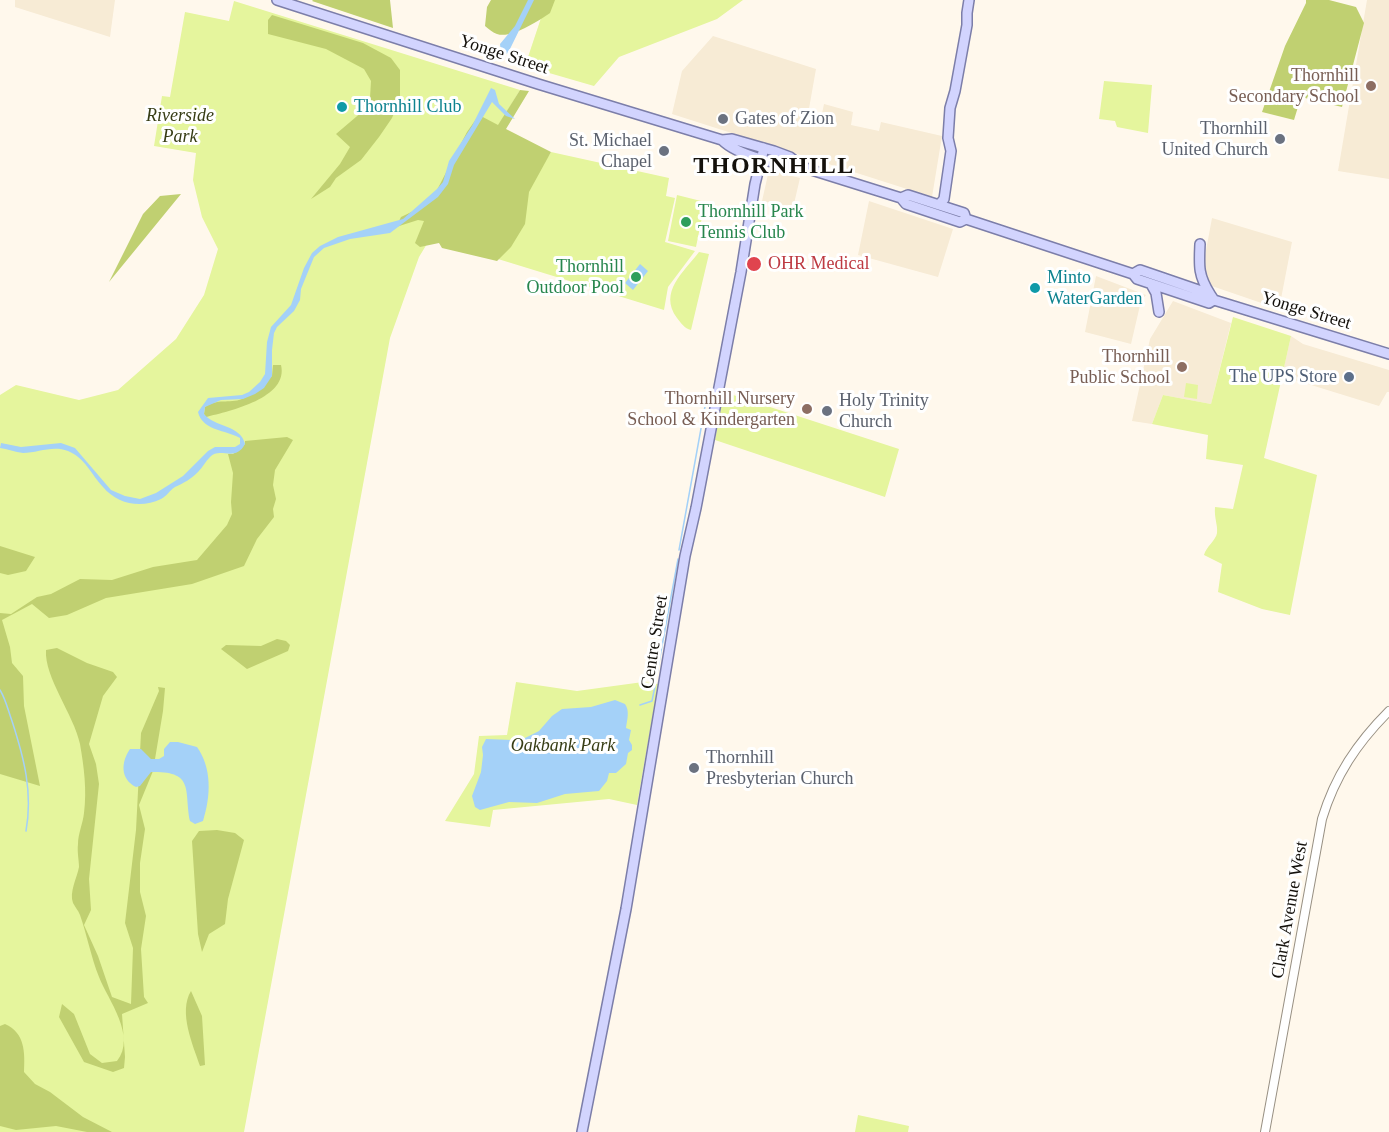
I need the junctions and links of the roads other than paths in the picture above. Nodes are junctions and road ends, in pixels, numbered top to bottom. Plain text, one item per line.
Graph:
1 (277, 0) edge
2 (969, 0) edge
3 (763, 153) junction
4 (938, 210) junction
5 (1200, 244) dead end
6 (1133, 274) junction
7 (1151, 284) junction
8 (1212, 297) junction
9 (1159, 312) dead end
10 (1389, 354) edge
11 (1389, 711) edge
12 (582, 1132) edge
13 (1265, 1132) edge

1 - 3 main road, Yonge Street
2 - 4 main road
3 - 4 main road, Yonge Street
3 - 12 main road, Centre Street
4 - 6 main road, Yonge Street
5 - 8 main road
6 - 7 main road, Yonge Street
6 - 8 main road, Yonge Street
7 - 8 main road, Yonge Street
7 - 9 main road
8 - 10 main road, Yonge Street
11 - 13 street, Clark Avenue West

